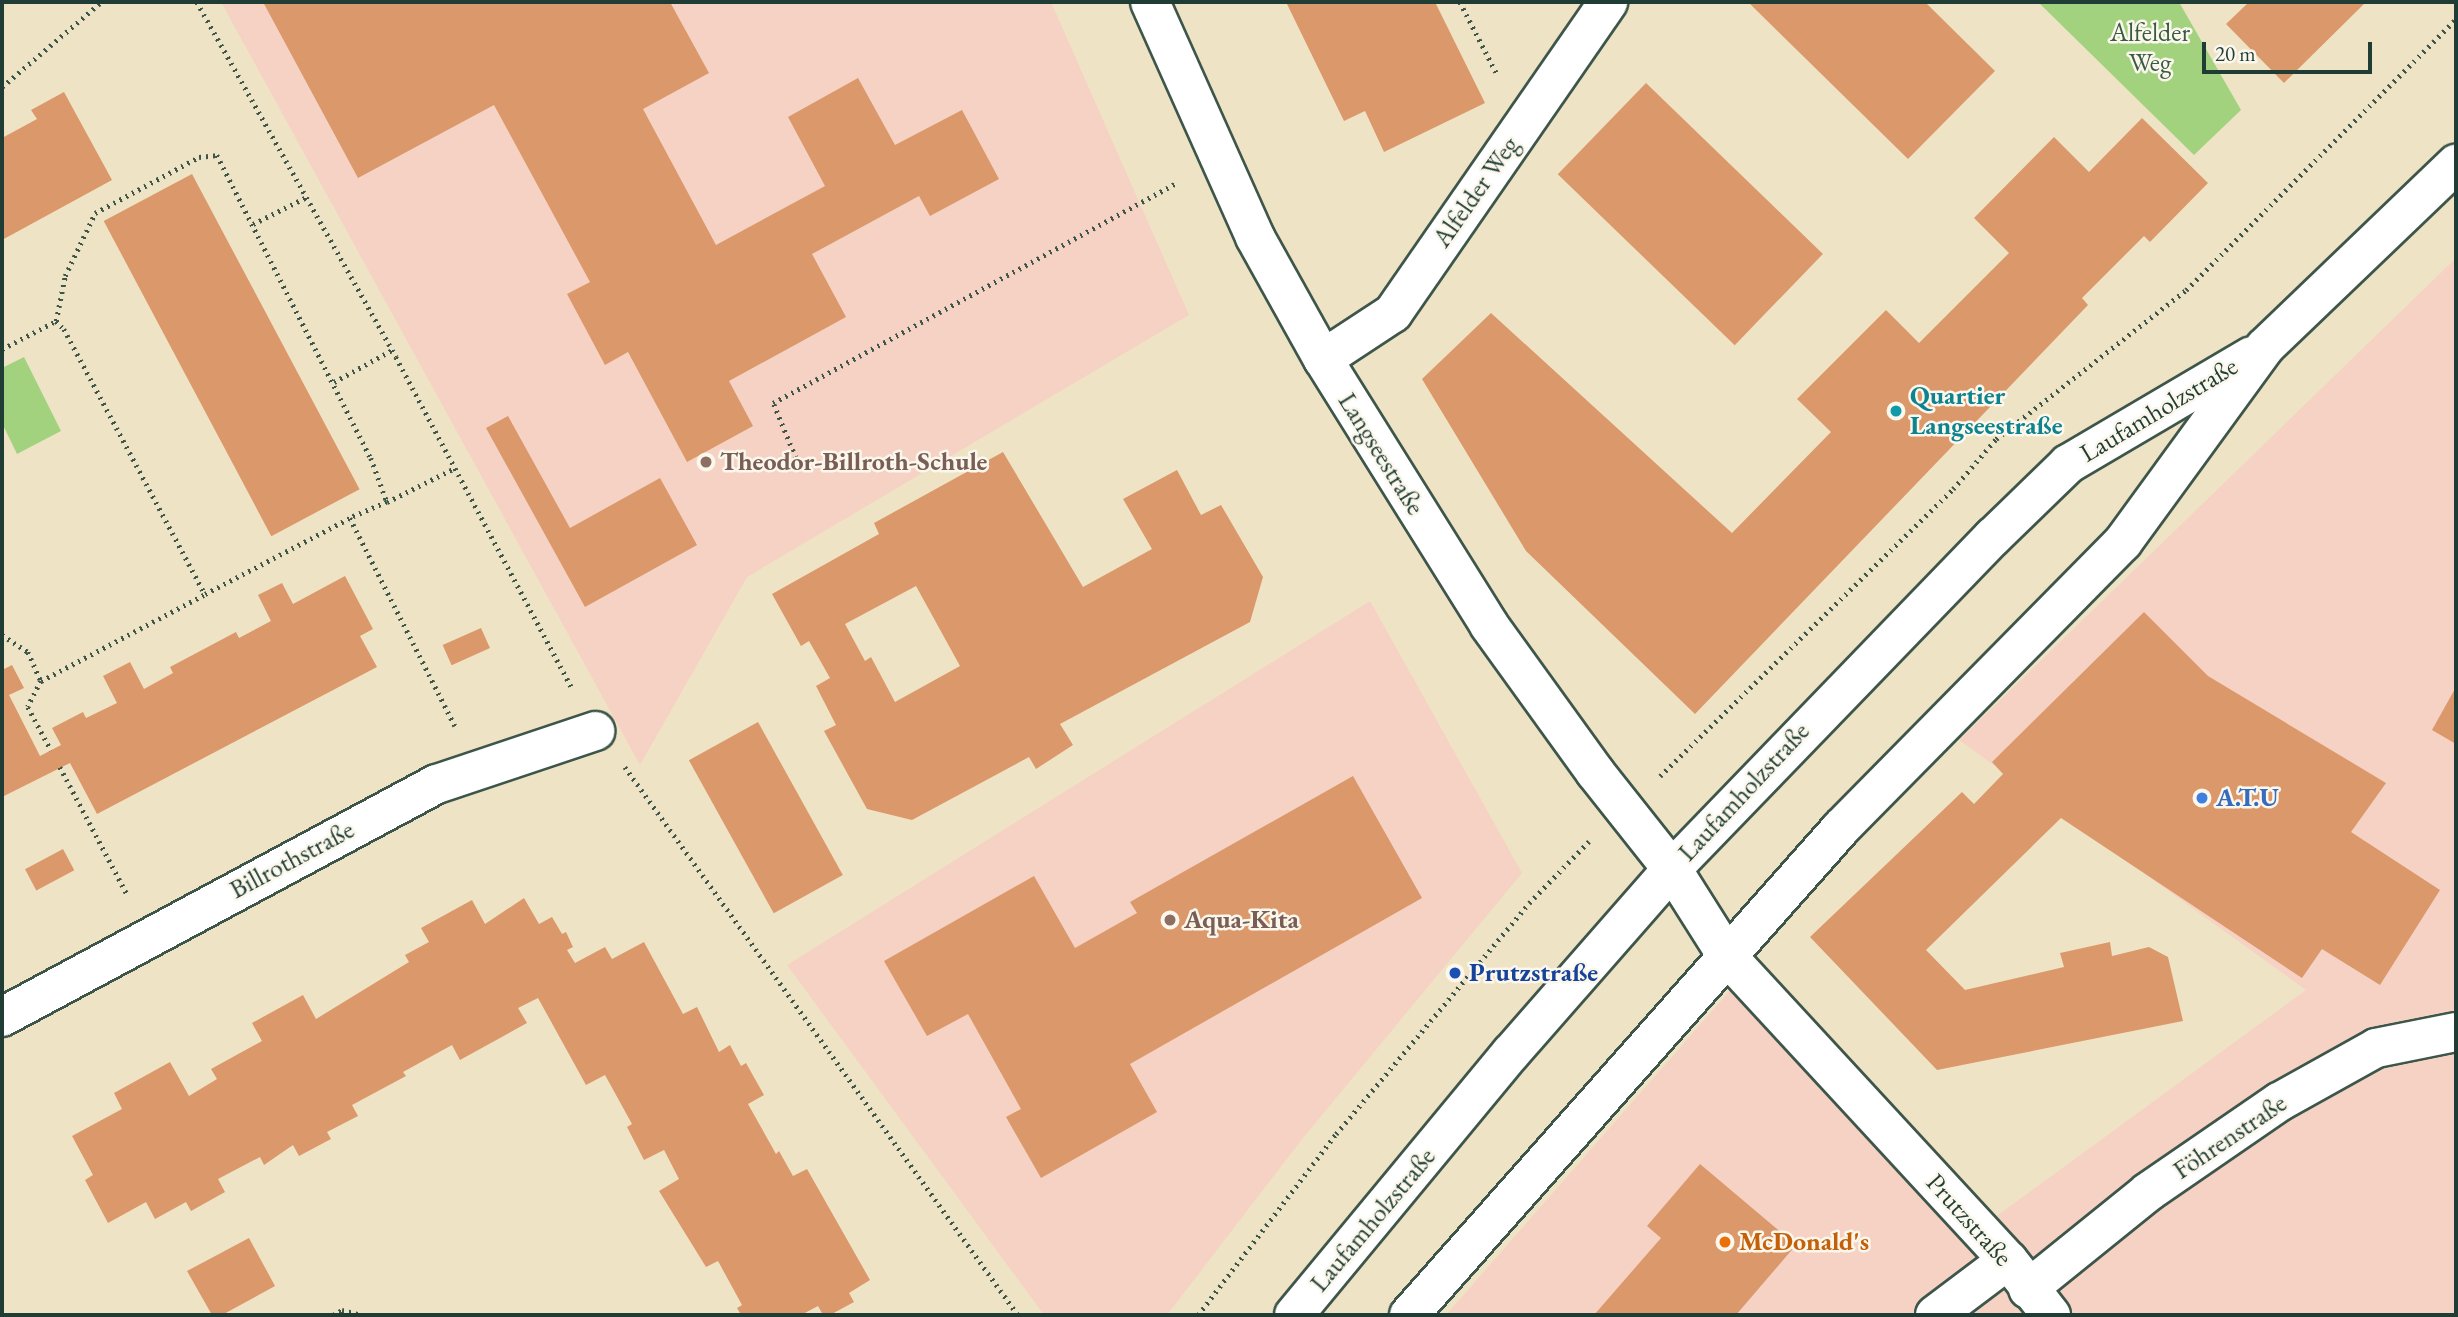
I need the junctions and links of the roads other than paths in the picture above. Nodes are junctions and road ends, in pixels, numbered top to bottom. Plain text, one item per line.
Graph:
1 (1150, 2) edge
2 (1608, 2) edge
3 (2456, 164) edge
4 (2265, 348) junction
5 (1322, 359) junction
6 (595, 731) road end
7 (1672, 869) junction
8 (1727, 956) junction
9 (2, 1017) edge
10 (2456, 1032) edge
11 (2029, 1288) edge
12 (1294, 1315) edge
13 (1409, 1315) edge
14 (1935, 1315) edge

1 - 5 street, Langseestraße
2 - 5 street, Alfelder Weg
3 - 4 street, Laufamholzstraße
4 - 7 street, Laufamholzstraße
4 - 8 street, Laufamholzstraße
5 - 7 street, Langseestraße
6 - 9 street, Billrothstraße
7 - 8 street, Prutzstraße
7 - 12 street, Laufamholzstraße
8 - 11 street, Prutzstraße
8 - 13 street, Laufamholzstraße
10 - 11 street, Föhrenstraße
11 - 14 street, Föhrenstraße

